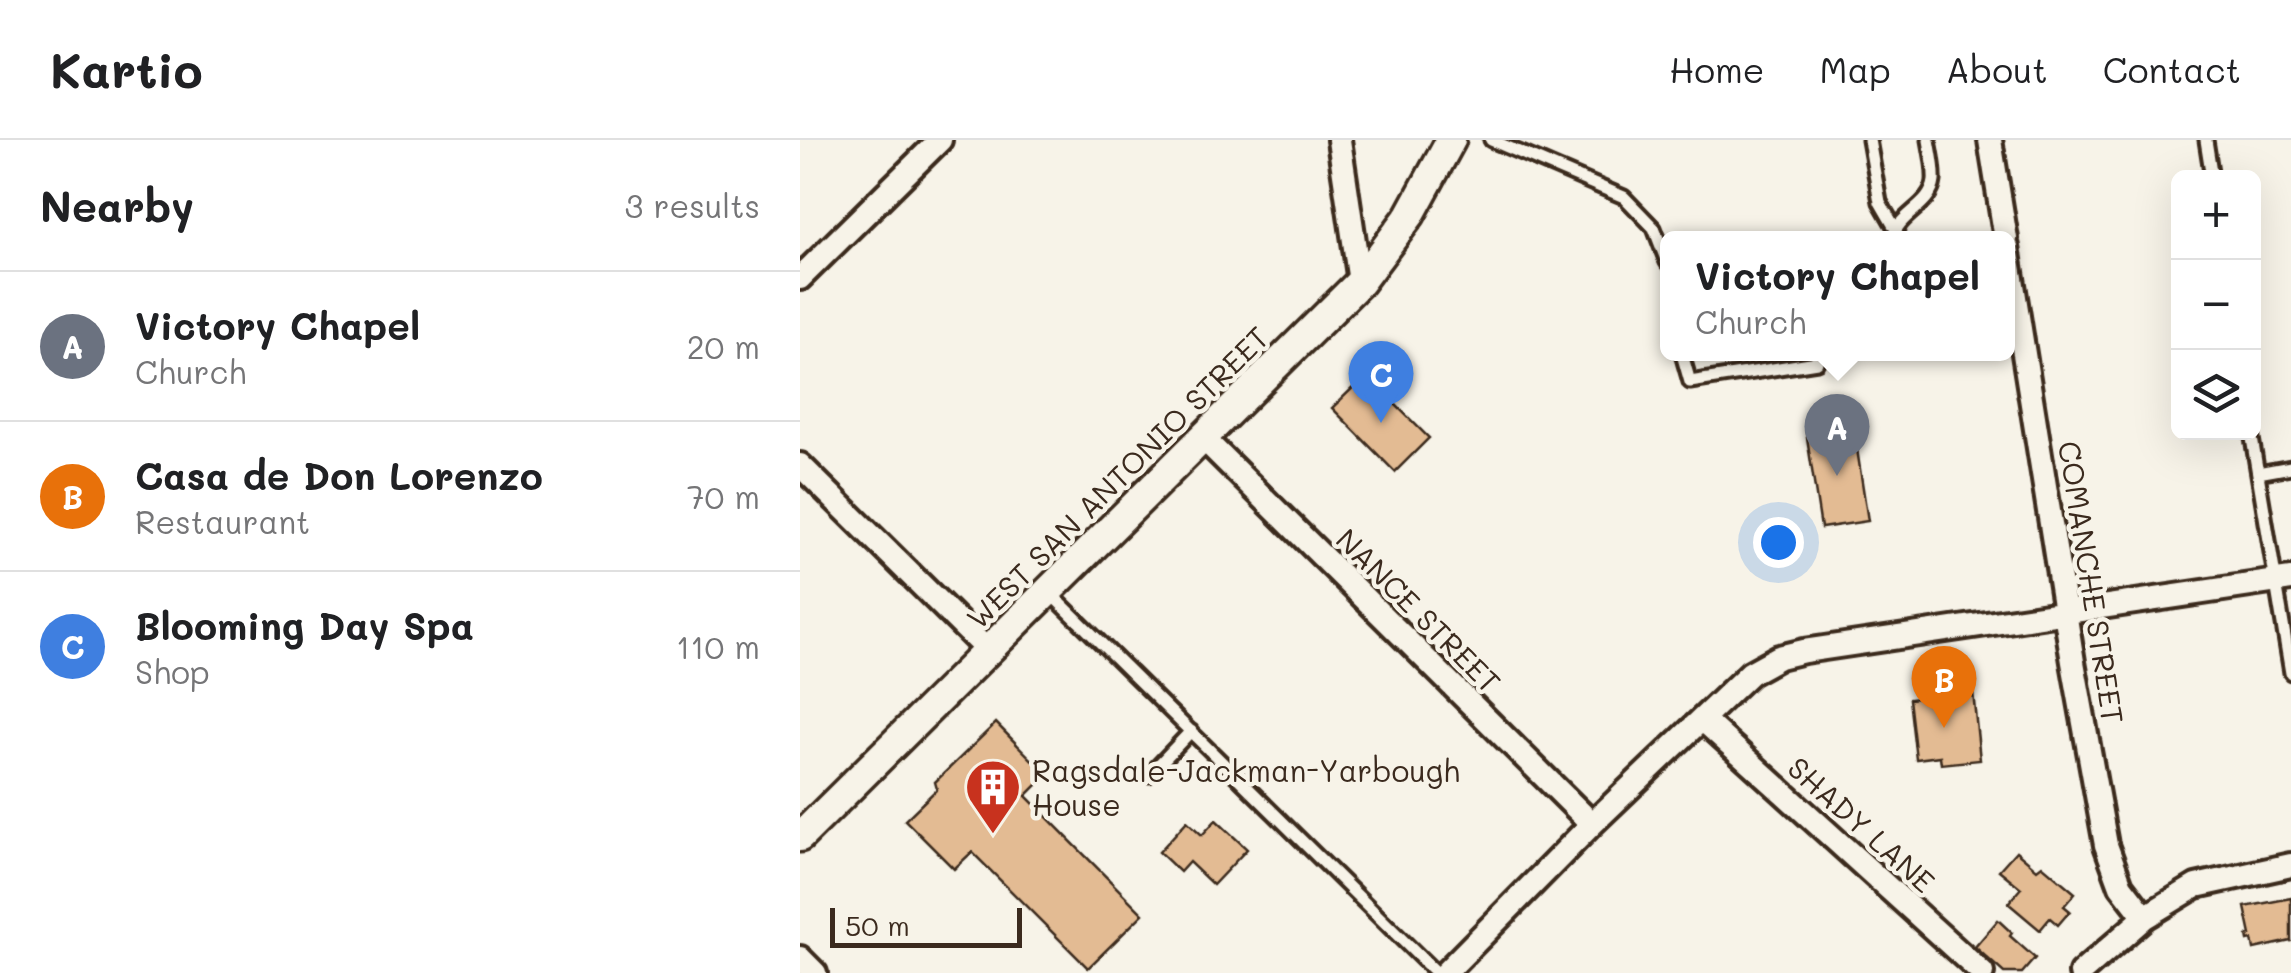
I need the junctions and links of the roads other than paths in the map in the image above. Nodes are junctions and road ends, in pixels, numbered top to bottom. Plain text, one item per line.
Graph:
1 (940, 140) edge
2 (1339, 140) edge
3 (1451, 140) edge
4 (1491, 140) edge
5 (1869, 140) edge
6 (1929, 140) edge
7 (1990, 140) edge
8 (2206, 140) edge
9 (2211, 170) edge
10 (1893, 231) edge
11 (1896, 231) edge
12 (2005, 231) edge
13 (1660, 244) edge
14 (800, 278) edge
15 (1360, 282) junction
16 (2015, 297) edge
17 (1684, 361) edge
18 (1817, 361) edge
19 (1203, 438) junction
20 (2252, 440) edge
21 (800, 466) edge
22 (2291, 467) edge
23 (2258, 473) junction
24 (2283, 581) edge
25 (1048, 591) junction
26 (2065, 612) junction
27 (988, 650) junction
28 (2291, 673) edge
29 (1702, 718) junction
30 (1191, 731) junction
31 (1148, 776) dead end
32 (1592, 824) junction
33 (800, 837) edge
34 (2291, 865) edge
35 (2145, 917) junction
36 (800, 958) edge
37 (815, 973) edge
38 (1436, 973) edge
39 (1445, 973) edge
40 (1982, 973) edge
41 (2081, 973) edge

1 - 14 street
2 - 15 street
3 - 15 street, WEST SAN ANTONIO STREET
4 - 13 lane
5 - 10 lane
6 - 11 lane
7 - 12 street
8 - 9 lane
15 - 19 street, WEST SAN ANTONIO STREET
16 - 26 street, COMANCHE STREET
17 - 18 lane
19 - 25 street, WEST SAN ANTONIO STREET
19 - 32 street, NANCE STREET
20 - 23 lane
21 - 27 street
22 - 23 lane
23 - 24 lane
24 - 26 street
24 - 28 lane
25 - 27 street, WEST SAN ANTONIO STREET
25 - 30 lane
26 - 29 street
26 - 35 street, COMANCHE STREET
27 - 33 street, WEST SAN ANTONIO STREET
29 - 32 street
29 - 40 street, SHADY LANE
30 - 31 lane
30 - 38 lane
32 - 39 street
34 - 35 street
35 - 41 street
36 - 37 street

